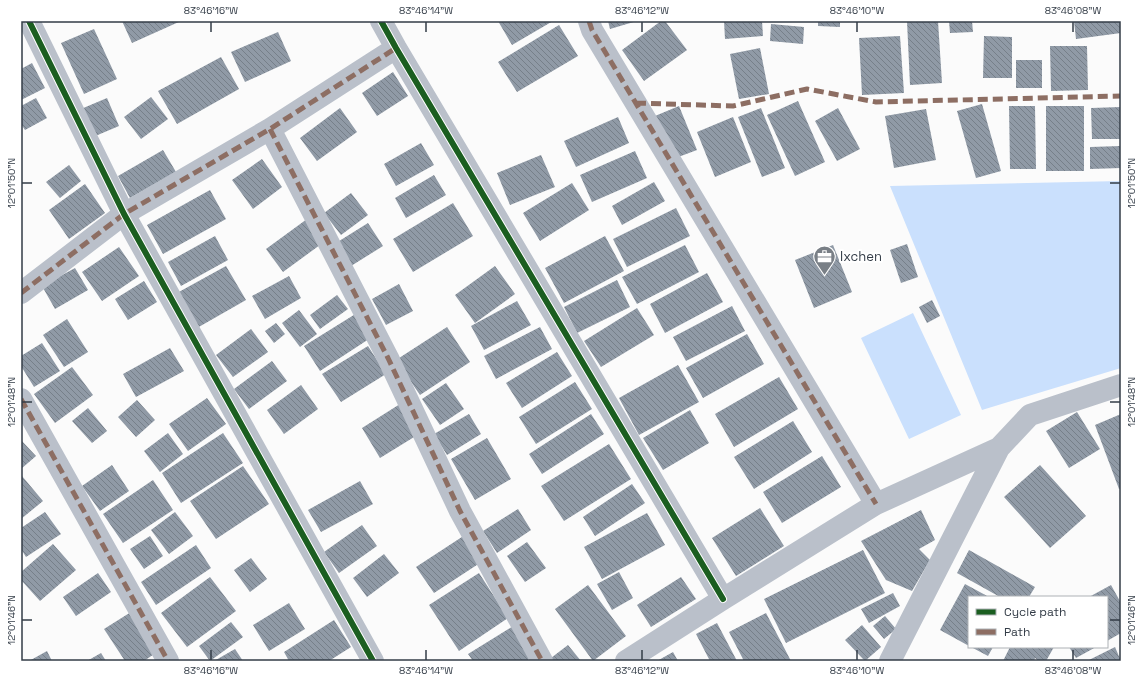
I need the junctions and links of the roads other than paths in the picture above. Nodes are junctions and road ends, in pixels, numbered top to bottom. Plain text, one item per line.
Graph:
1 (29, 21) edge
2 (381, 21) edge
3 (589, 21) edge
4 (396, 48) junction
5 (270, 129) junction
6 (124, 214) junction
7 (21, 293) edge
8 (1121, 384) edge
9 (21, 399) edge
10 (999, 448) junction
11 (876, 504) junction
12 (723, 599) junction
13 (168, 661) edge
14 (373, 661) edge
15 (542, 661) edge
16 (626, 661) edge
17 (890, 661) edge

1 - 6 street
2 - 4 street
3 - 11 street
4 - 5 street
4 - 12 street
5 - 6 street
5 - 15 street
6 - 7 street
6 - 14 street
8 - 10 street
9 - 13 street
10 - 11 street
10 - 17 street
11 - 12 street
12 - 16 street

